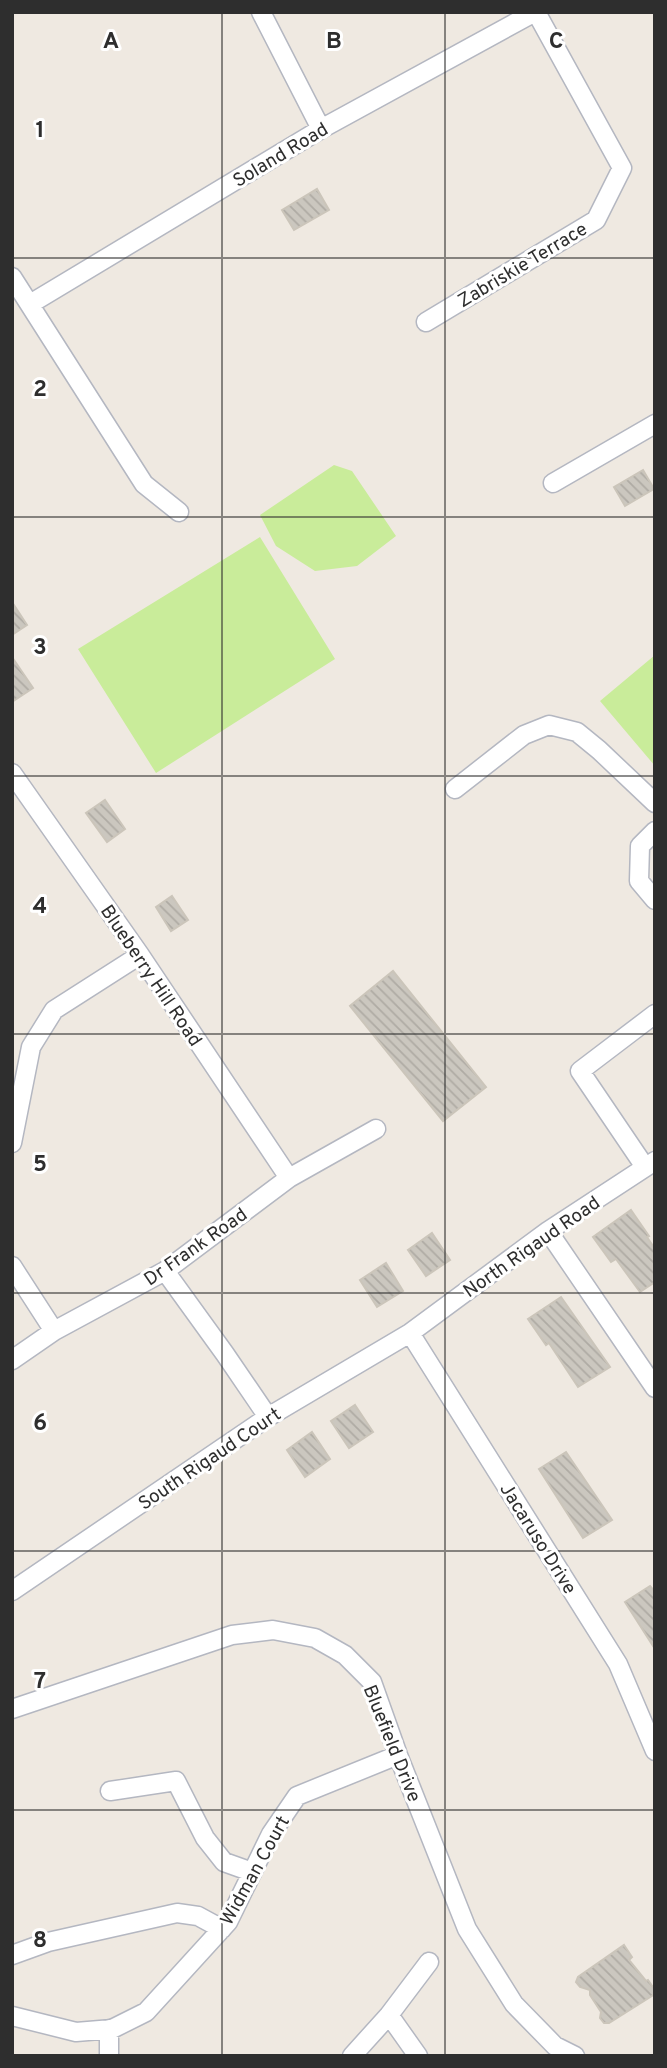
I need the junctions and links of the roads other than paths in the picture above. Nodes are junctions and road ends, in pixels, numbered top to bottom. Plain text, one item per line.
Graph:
1 (261, 12) edge
2 (536, 12) edge
3 (321, 129) junction
4 (12, 277) edge
5 (30, 304) junction
6 (426, 322) dead end
7 (655, 424) edge
8 (553, 483) dead end
9 (179, 512) dead end
10 (12, 773) edge
11 (455, 789) dead end
12 (17, 792) edge
13 (655, 803) edge
14 (655, 831) edge
15 (655, 900) edge
16 (140, 956) junction
17 (655, 1013) edge
18 (376, 1129) dead end
19 (12, 1143) edge
20 (650, 1164) edge
21 (289, 1178) junction
22 (548, 1231) junction
23 (12, 1266) edge
24 (165, 1271) junction
25 (54, 1331) junction
26 (410, 1333) junction
27 (12, 1360) edge
28 (655, 1388) edge
29 (268, 1417) junction
30 (12, 1591) edge
31 (12, 1709) edge
32 (655, 1751) edge
33 (398, 1755) junction
34 (110, 1791) dead end
35 (252, 1872) junction
36 (222, 1929) junction
37 (12, 1955) edge
38 (429, 1962) dead end
39 (389, 2015) junction
40 (12, 2017) edge
41 (108, 2029) junction
42 (109, 2056) edge
43 (352, 2056) edge
44 (418, 2056) edge
45 (575, 2056) edge

1 - 3 street
2 - 3 street, Soland Road
2 - 6 street, Zabriskie Terrace
3 - 5 street, Soland Road
4 - 5 street
5 - 9 street
7 - 8 street
10 - 12 street, Blueberry Hill Road
11 - 13 street
12 - 16 street, Blueberry Hill Road
14 - 15 street
16 - 19 street
16 - 21 street, Blueberry Hill Road
17 - 20 street
18 - 21 street, Dr Frank Road
20 - 22 street, North Rigaud Road
21 - 24 street, Dr Frank Road
22 - 26 street, North Rigaud Road
22 - 28 street
23 - 25 street
24 - 25 street, Dr Frank Road
24 - 29 street
25 - 27 street, Dr Frank Road
26 - 29 street, South Rigaud Court
26 - 32 street, Jacaruso Drive
29 - 30 street, South Rigaud Court
31 - 33 street, Bluefield Drive
33 - 35 street, Widman Court
33 - 45 street, Bluefield Drive
34 - 35 street
35 - 36 street, Widman Court
36 - 37 street
36 - 41 street, Widman Court
38 - 39 street
39 - 43 street
39 - 44 street
40 - 41 street, Widman Court
41 - 42 street

